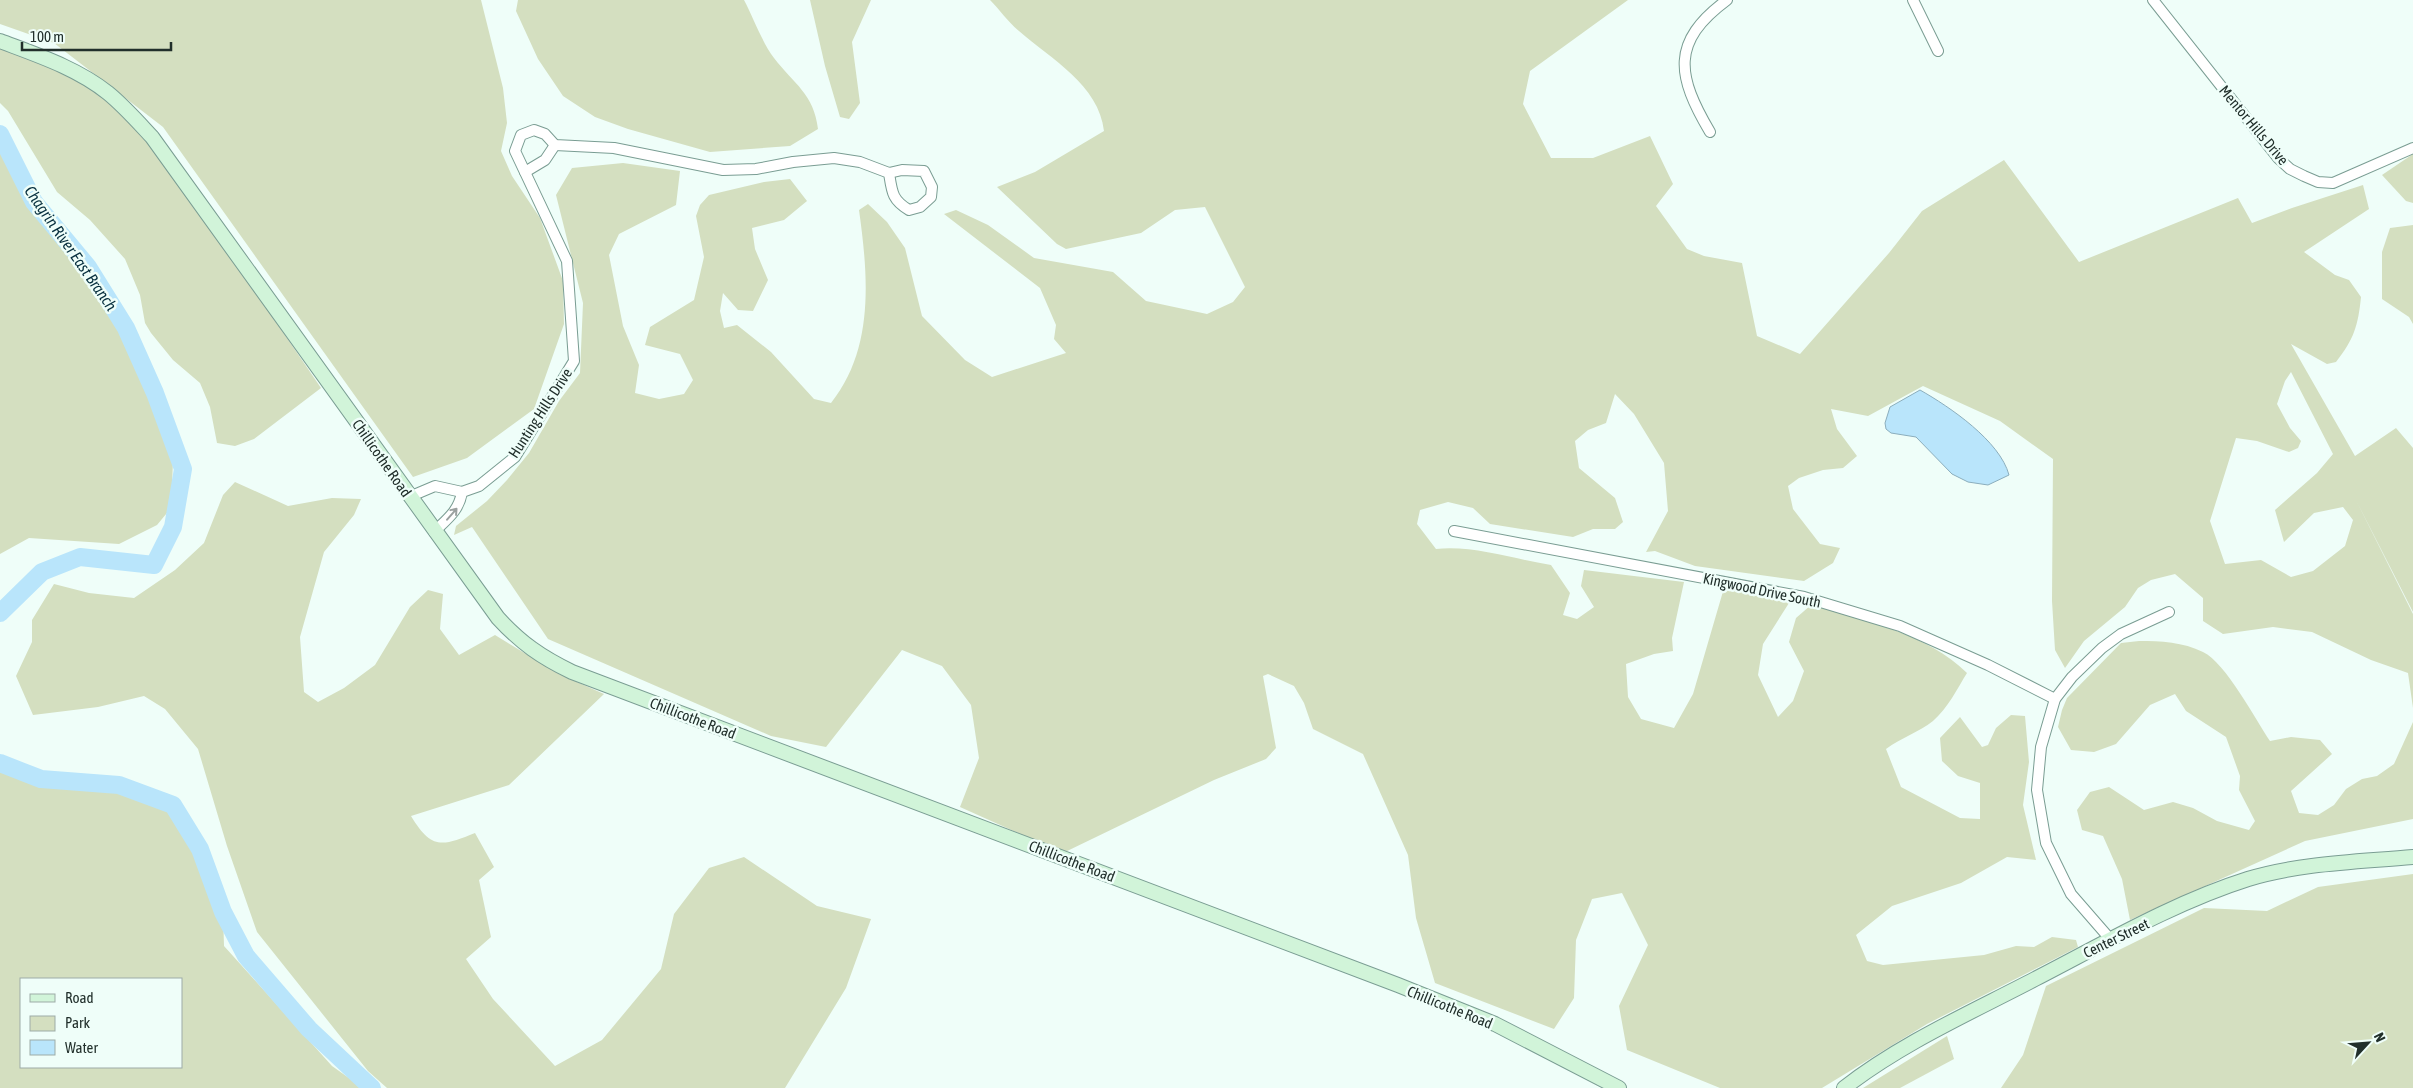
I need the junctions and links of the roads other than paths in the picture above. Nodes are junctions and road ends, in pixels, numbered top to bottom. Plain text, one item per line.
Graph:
1 (1727, 0) edge
2 (1913, 0) edge
3 (2153, 0) edge
4 (0, 41) edge
5 (1938, 51) dead end
6 (1710, 132) dead end
7 (556, 145) junction
8 (2413, 148) edge
9 (525, 172) junction
10 (889, 173) junction
11 (462, 492) junction
12 (409, 497) junction
13 (1454, 531) dead end
14 (434, 532) junction
15 (2169, 612) dead end
16 (2055, 699) junction
17 (2413, 857) edge
18 (2111, 940) junction
19 (1619, 1088) edge
20 (1844, 1088) edge

1 - 6 street
2 - 5 street
3 - 8 street, Mentor Hills Drive
4 - 12 main road, Chillicothe Road
7 - 9 street
7 - 9 street, Hunting Hills Drive
7 - 10 street
9 - 11 street, Hunting Hills Drive
10 - 10 street
11 - 12 street
14 -> 11 street
12 - 14 main road, Chillicothe Road
13 - 16 street, Kingwood Drive South
14 - 19 main road, Chillicothe Road
15 - 16 street
16 - 18 street
17 - 18 main road, Center Street
18 - 20 main road, Center Street

